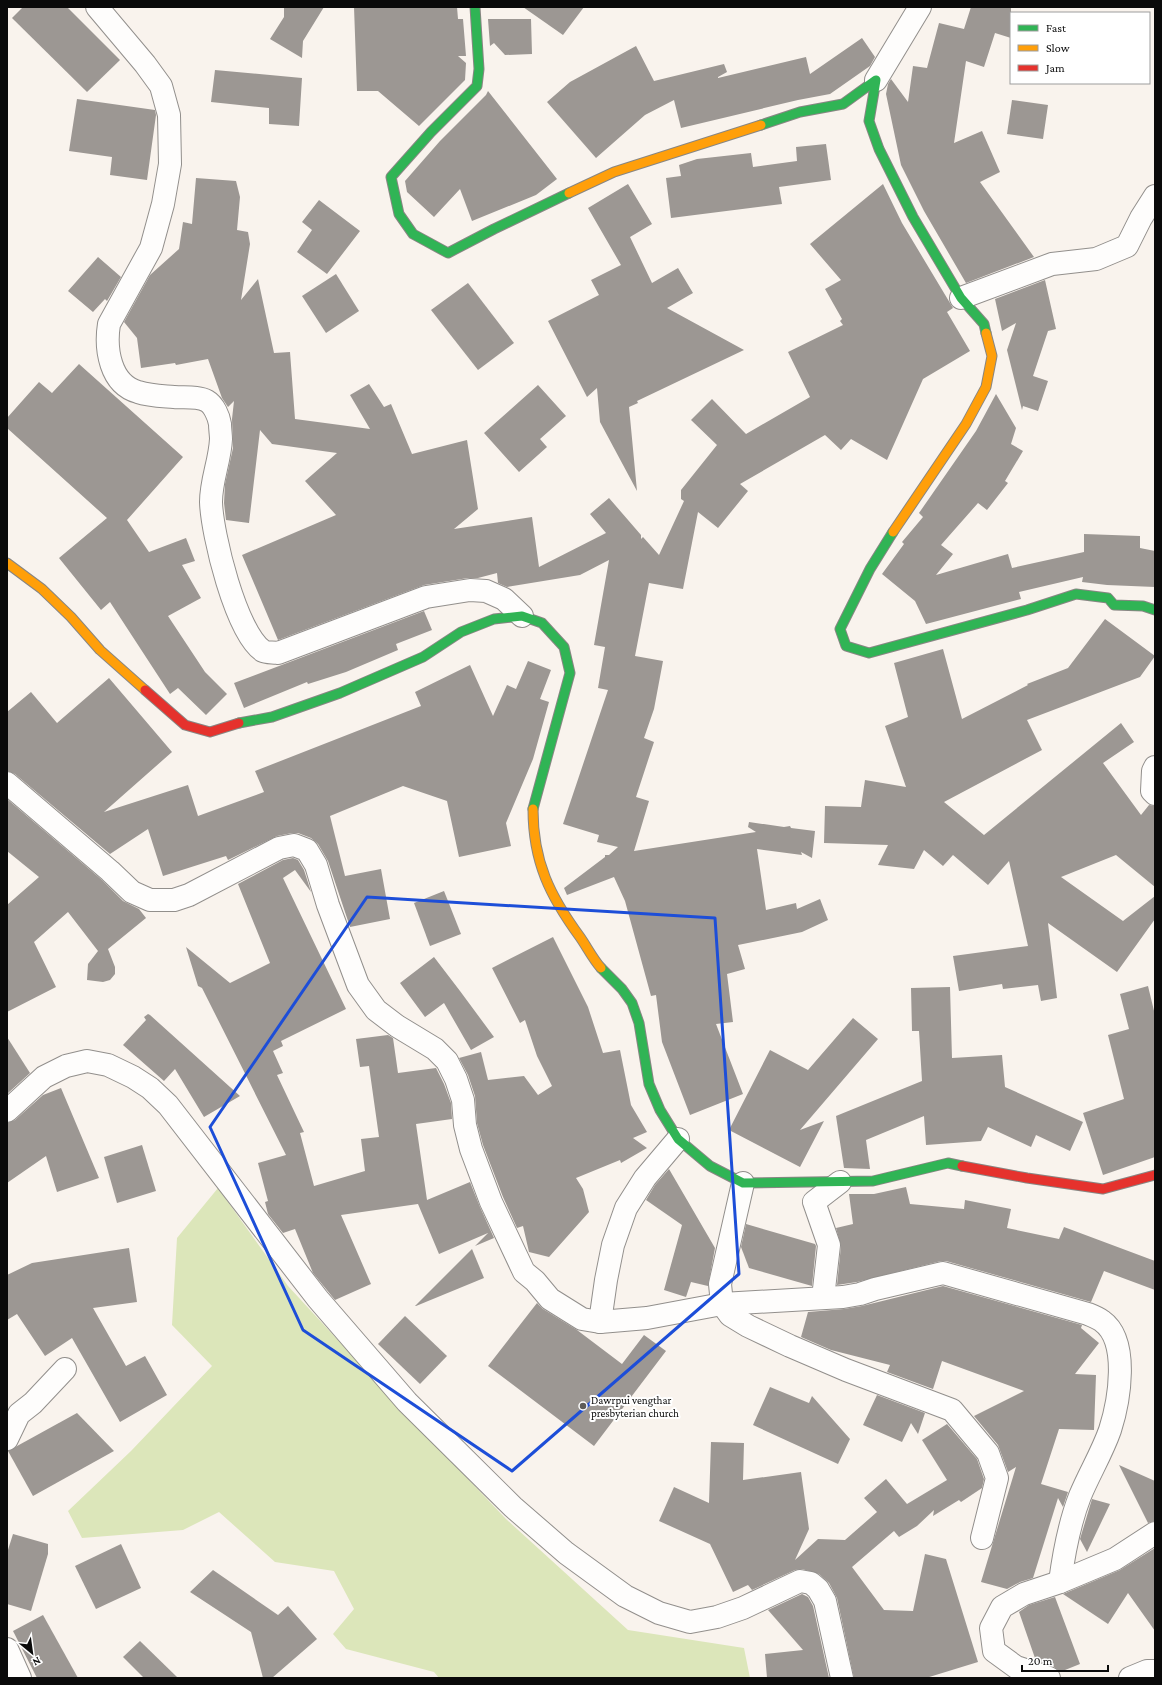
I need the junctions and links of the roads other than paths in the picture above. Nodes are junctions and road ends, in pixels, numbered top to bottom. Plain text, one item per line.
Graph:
1 (97, 7) edge
2 (475, 7) edge
3 (920, 7) edge
4 (876, 80) junction
5 (1155, 196) edge
6 (961, 298) junction
7 (7, 563) edge
8 (1155, 610) edge
9 (522, 616) junction
10 (1155, 767) edge
11 (7, 783) edge
12 (1155, 794) edge
13 (7, 1111) edge
14 (678, 1139) junction
15 (1155, 1175) edge
16 (840, 1182) junction
17 (743, 1183) junction
18 (823, 1298) junction
19 (722, 1304) junction
20 (600, 1322) junction
21 (65, 1369) dead end
22 (7, 1439) edge
23 (1155, 1533) edge
24 (982, 1538) dead end
25 (1060, 1582) junction
26 (7, 1649) edge
27 (1155, 1672) edge
28 (20, 1678) edge
29 (842, 1678) edge
30 (1048, 1678) edge
31 (1130, 1678) edge

1 - 9 street
2 - 4 street
3 - 4 street
4 - 6 street
5 - 6 street
6 - 8 street
7 - 9 street
9 - 14 street
10 - 12 street
11 - 20 street
13 - 29 street
14 - 17 street
14 - 20 street
15 - 16 street
16 - 17 street
16 - 18 street
17 - 19 street
18 - 19 street
18 - 25 street
19 - 20 street
19 - 24 street
21 - 22 street
23 - 25 street
25 - 30 street
26 - 28 street
27 - 31 street

